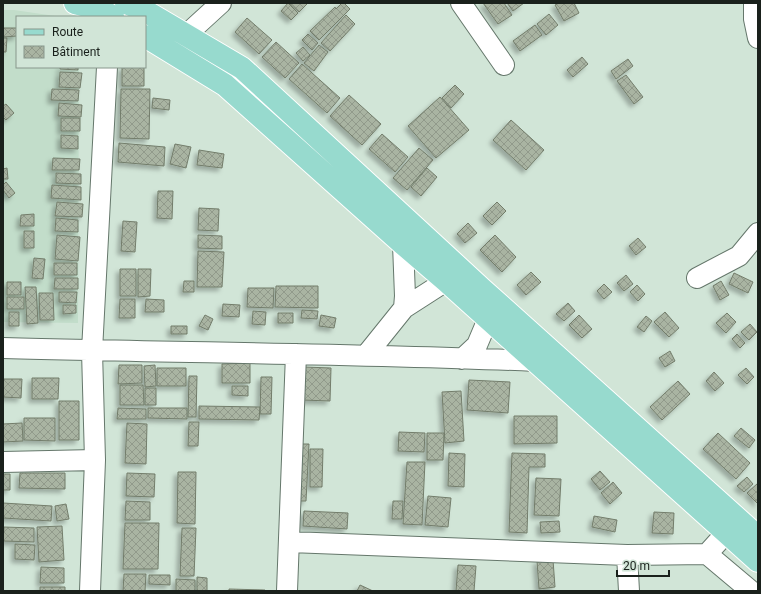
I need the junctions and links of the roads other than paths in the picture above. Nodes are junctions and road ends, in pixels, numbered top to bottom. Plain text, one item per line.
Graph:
1 (75, 3) edge
2 (126, 3) edge
3 (221, 3) edge
4 (461, 3) edge
5 (754, 3) edge
6 (107, 12) edge
7 (186, 35) junction
8 (146, 37) edge
9 (758, 38) edge
10 (504, 64) dead end
11 (107, 68) edge
12 (758, 233) edge
13 (403, 244) junction
14 (697, 278) dead end
15 (446, 281) junction
16 (475, 282) junction
17 (404, 308) junction
18 (488, 319) junction
19 (3, 348) edge
20 (92, 351) junction
21 (296, 354) junction
22 (367, 354) junction
23 (462, 359) junction
24 (535, 361) junction
25 (94, 460) junction
26 (3, 462) edge
27 (726, 533) junction
28 (758, 538) edge
29 (290, 542) junction
30 (707, 554) junction
31 (628, 555) junction
32 (758, 561) edge
33 (90, 591) edge
34 (287, 591) edge
35 (628, 591) edge
36 (751, 591) edge

1 - 6 main road
2 - 7 main road
3 - 7 street
4 - 10 street
5 - 9 street
7 - 16 main road
8 - 13 main road
11 - 20 street
12 - 14 street
13 - 15 main road
13 - 17 street
15 - 16 street
15 - 17 street
15 - 18 main road
16 - 18 street
16 - 28 main road
17 - 22 street
18 - 23 street
18 - 24 main road
19 - 20 street
20 - 21 street
20 - 25 street
21 - 22 street
21 - 29 street
22 - 23 street
23 - 24 street
24 - 27 main road
25 - 26 street
25 - 33 street
27 - 30 street
27 - 32 main road
29 - 31 street
29 - 34 street
30 - 31 street
30 - 36 street
31 - 35 street

